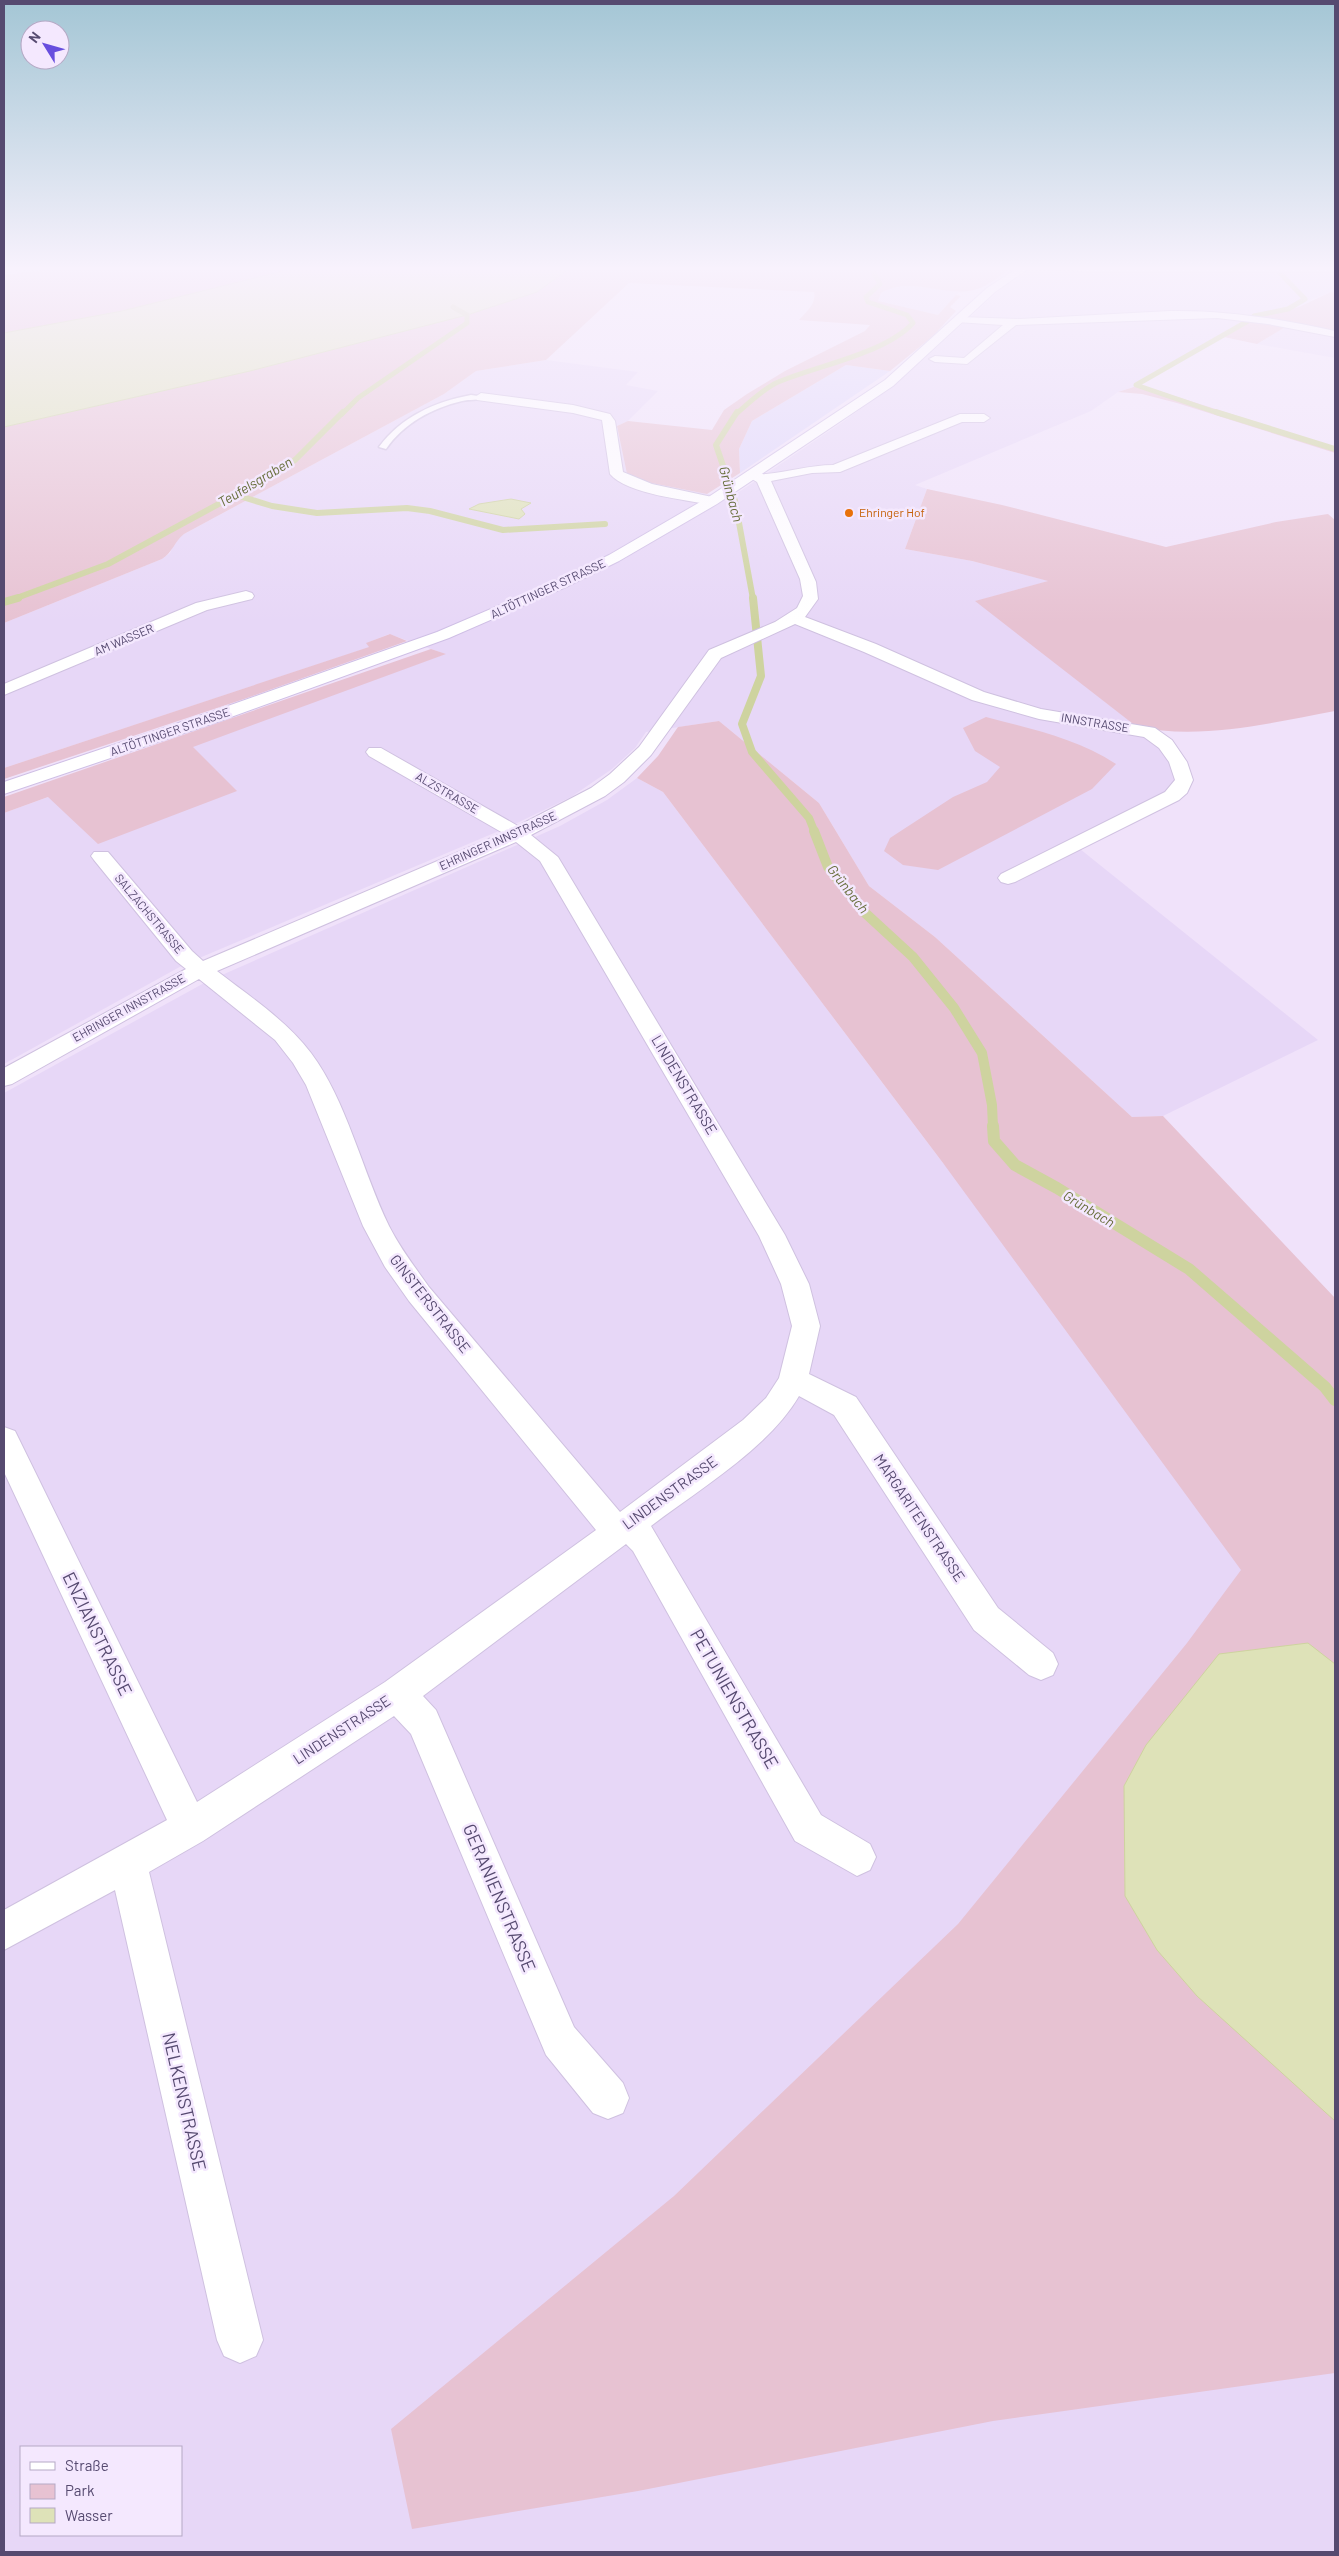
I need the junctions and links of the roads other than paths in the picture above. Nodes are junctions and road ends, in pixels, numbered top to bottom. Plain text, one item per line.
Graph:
1 (886, 385) edge
2 (481, 397) joint
3 (984, 418) dead end
4 (383, 447) dead end
5 (754, 478) junction
6 (716, 499) junction
7 (246, 596) dead end
8 (792, 618) junction
9 (4, 690) edge
10 (375, 752) dead end
11 (4, 788) edge
12 (518, 834) junction
13 (101, 856) dead end
14 (1008, 878) dead end
15 (200, 970) junction
16 (4, 1078) edge
17 (793, 1380) junction
18 (4, 1440) edge
19 (622, 1527) junction
20 (1041, 1664) dead end
21 (397, 1694) junction
22 (190, 1828) junction
23 (857, 1857) dead end
24 (128, 1864) junction
25 (4, 1931) edge
26 (608, 2098) dead end
27 (240, 2340) dead end

1 - 5 street, ALTÖTTINGER STRASSE
2 - 4 lane
2 - 6 street
3 - 5 street
5 - 6 street, ALTÖTTINGER STRASSE
5 - 8 street, EHRINGER INNSTRASSE
6 - 11 street, ALTÖTTINGER STRASSE
7 - 9 street, AM WASSER
8 - 12 street, EHRINGER INNSTRASSE
8 - 14 street, INNSTRASSE
10 - 12 street, ALZSTRASSE
12 - 15 street, EHRINGER INNSTRASSE
12 - 17 street, LINDENSTRASSE
13 - 15 street, SALZACHSTRASSE
15 - 16 street, EHRINGER INNSTRASSE
15 - 19 street, GINSTERSTRASSE
17 - 19 street, LINDENSTRASSE
17 - 20 street, MARGARITENSTRASSE
18 - 22 street, ENZIANSTRASSE
19 - 21 street, LINDENSTRASSE
19 - 23 street, PETUNIENSTRASSE
21 - 22 street, LINDENSTRASSE
21 - 26 street, GERANIENSTRASSE
22 - 24 street, LINDENSTRASSE
24 - 25 street, LINDENSTRASSE
24 - 27 street, NELKENSTRASSE

